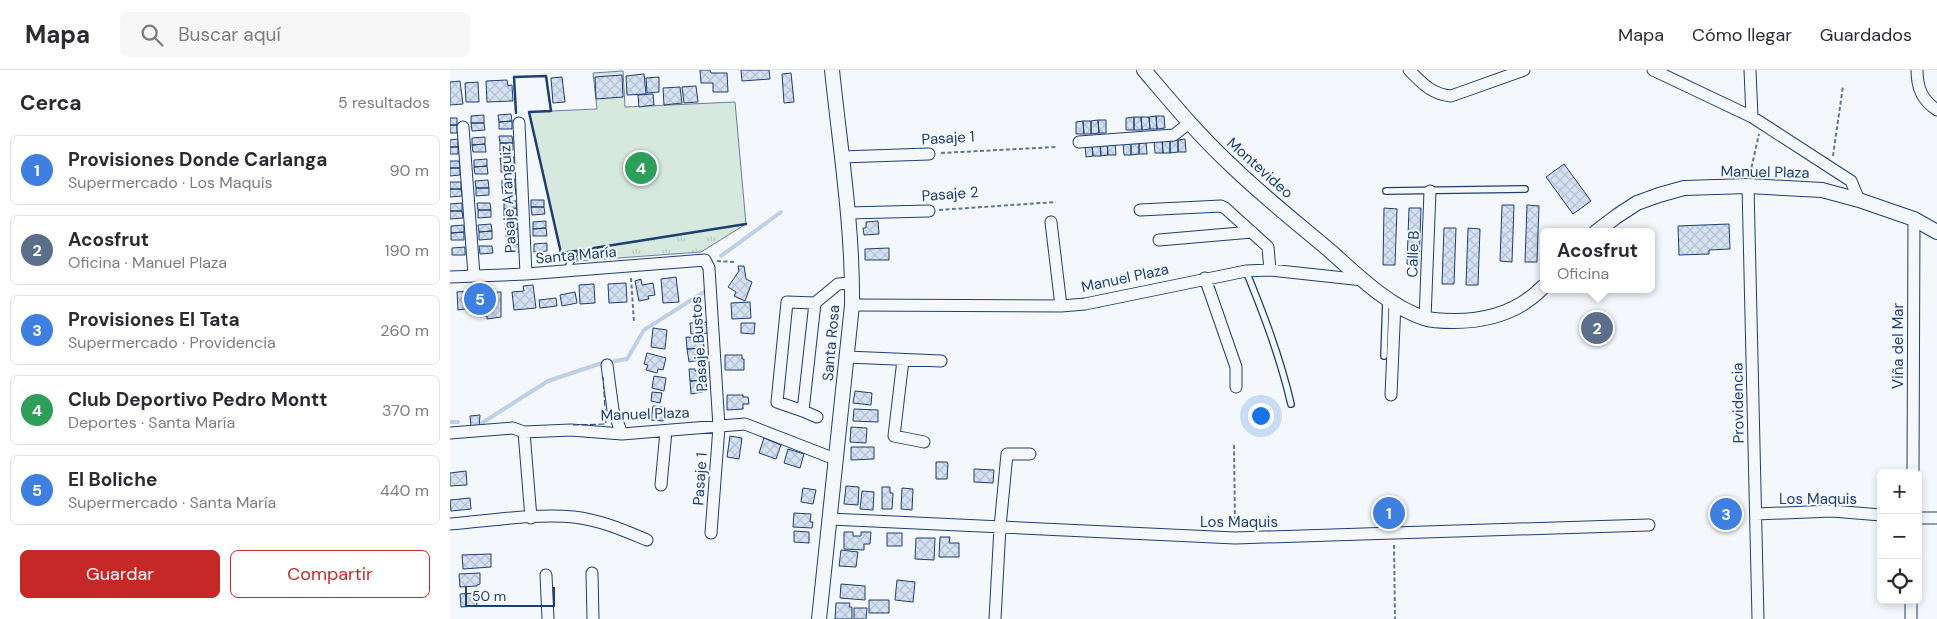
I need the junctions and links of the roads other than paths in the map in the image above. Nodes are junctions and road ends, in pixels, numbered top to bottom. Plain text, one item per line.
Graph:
1 (832, 70) edge
2 (1144, 70) edge
3 (1409, 70) edge
4 (1524, 70) edge
5 (1653, 70) edge
6 (1750, 70) edge
7 (1917, 70) edge
8 (1937, 110) edge
9 (1752, 116) junction
10 (519, 123) dead end
11 (1189, 123) junction
12 (463, 127) dead end
13 (1079, 142) dead end
14 (929, 154) road end
15 (841, 157) junction
16 (1748, 186) junction
17 (1525, 189) dead end
18 (1386, 191) dead end
19 (1430, 191) junction
20 (1859, 200) junction
21 (929, 210) road end
22 (1140, 210) dead end
23 (847, 214) junction
24 (1914, 219) junction
25 (1051, 222) dead end
26 (1601, 228) edge
27 (1252, 232) junction
28 (1937, 232) edge
29 (1159, 240) dead end
30 (574, 254) dead end
31 (705, 260) joint
32 (567, 270) junction
33 (1246, 270) junction
34 (1270, 270) junction
35 (526, 274) junction
36 (474, 275) junction
37 (450, 277) edge
38 (1205, 278) junction
39 (1363, 280) junction
40 (852, 282) junction
41 (1540, 290) edge
42 (1390, 300) junction
43 (815, 303) junction
44 (852, 304) junction
45 (1061, 306) junction
46 (1425, 319) junction
47 (1384, 356) dead end
48 (847, 357) junction
49 (903, 360) junction
50 (941, 361) dead end
51 (607, 365) dead end
52 (1236, 386) dead end
53 (1391, 395) dead end
54 (1291, 404) dead end
55 (803, 412) junction
56 (817, 417) dead end
57 (719, 427) junction
58 (666, 431) junction
59 (524, 432) junction
60 (450, 433) edge
61 (622, 434) junction
62 (924, 442) dead end
63 (1030, 454) dead end
64 (835, 458) junction
65 (1912, 469) edge
66 (661, 485) dead end
67 (1756, 514) junction
68 (1877, 515) edge
69 (531, 518) junction
70 (1922, 518) edge
71 (1937, 518) edge
72 (830, 519) junction
73 (450, 524) edge
74 (1649, 525) dead end
75 (1000, 527) junction
76 (711, 533) dead end
77 (648, 540) dead end
78 (592, 572) dead end
79 (546, 574) dead end
80 (1912, 604) edge
81 (548, 619) edge
82 (593, 619) edge
83 (819, 619) edge
84 (995, 619) edge
85 (1758, 619) edge
86 (1911, 619) edge

1 - 15 street, Santa Rosa
2 - 11 street, Montevideo
3 - 4 street
5 - 9 street
6 - 9 street
7 - 8 street
9 - 20 street
10 - 35 street, Pasaje Aranguiz
11 - 13 street
11 - 39 street, Montevideo
12 - 36 street
14 - 15 street, Pasaje 1
15 - 23 street, Santa Rosa
16 - 20 street, Manuel Plaza
16 - 26 street, Manuel Plaza
16 - 67 street, Providencia
17 - 19 lane
18 - 19 lane
19 - 46 street, Calle B
20 - 24 street, Manuel Plaza
21 - 23 street, Pasaje 2
22 - 27 street
23 - 40 street, Santa Rosa
24 - 28 street, Manuel Plaza
24 - 65 street, Viña del Mar
25 - 45 street
27 - 29 street
27 - 34 street
30 - 32 lane
31 - 32 street, Santa María
31 - 57 street, Pasaje Bustos
32 - 35 street, Santa María
33 - 34 street, Manuel Plaza
33 - 38 street, Manuel Plaza
33 - 54 lane
34 - 39 street, Manuel Plaza
35 - 36 street, Santa María
36 - 37 street, Santa María
38 - 45 street, Manuel Plaza
38 - 52 street
39 - 42 street
40 - 43 street
40 - 44 street, Santa Rosa
41 - 46 street
42 - 46 street
42 - 47 lane
42 - 53 street
43 - 55 street
43 - 55 street
44 - 45 street, Manuel Plaza
44 - 48 street, Santa Rosa
48 - 49 street
48 - 64 street, Santa Rosa
49 - 50 street
49 - 62 street
51 - 61 street
55 - 56 street
57 - 58 street, Manuel Plaza
57 - 64 street, Manuel Plaza
57 - 76 street, Pasaje 1
58 - 61 street, Manuel Plaza
58 - 66 street
59 - 60 street, Manuel Plaza
59 - 61 street, Manuel Plaza
59 - 69 street
63 - 75 street
64 - 72 street, Santa Rosa
67 - 68 street, Los Maquis
67 - 85 street, Providencia
69 - 73 street
69 - 77 street
70 - 71 street
72 - 75 street, Los Maquis
72 - 83 street, Santa Rosa
74 - 75 street, Los Maquis
75 - 84 street
78 - 82 street
79 - 81 street
80 - 86 street

